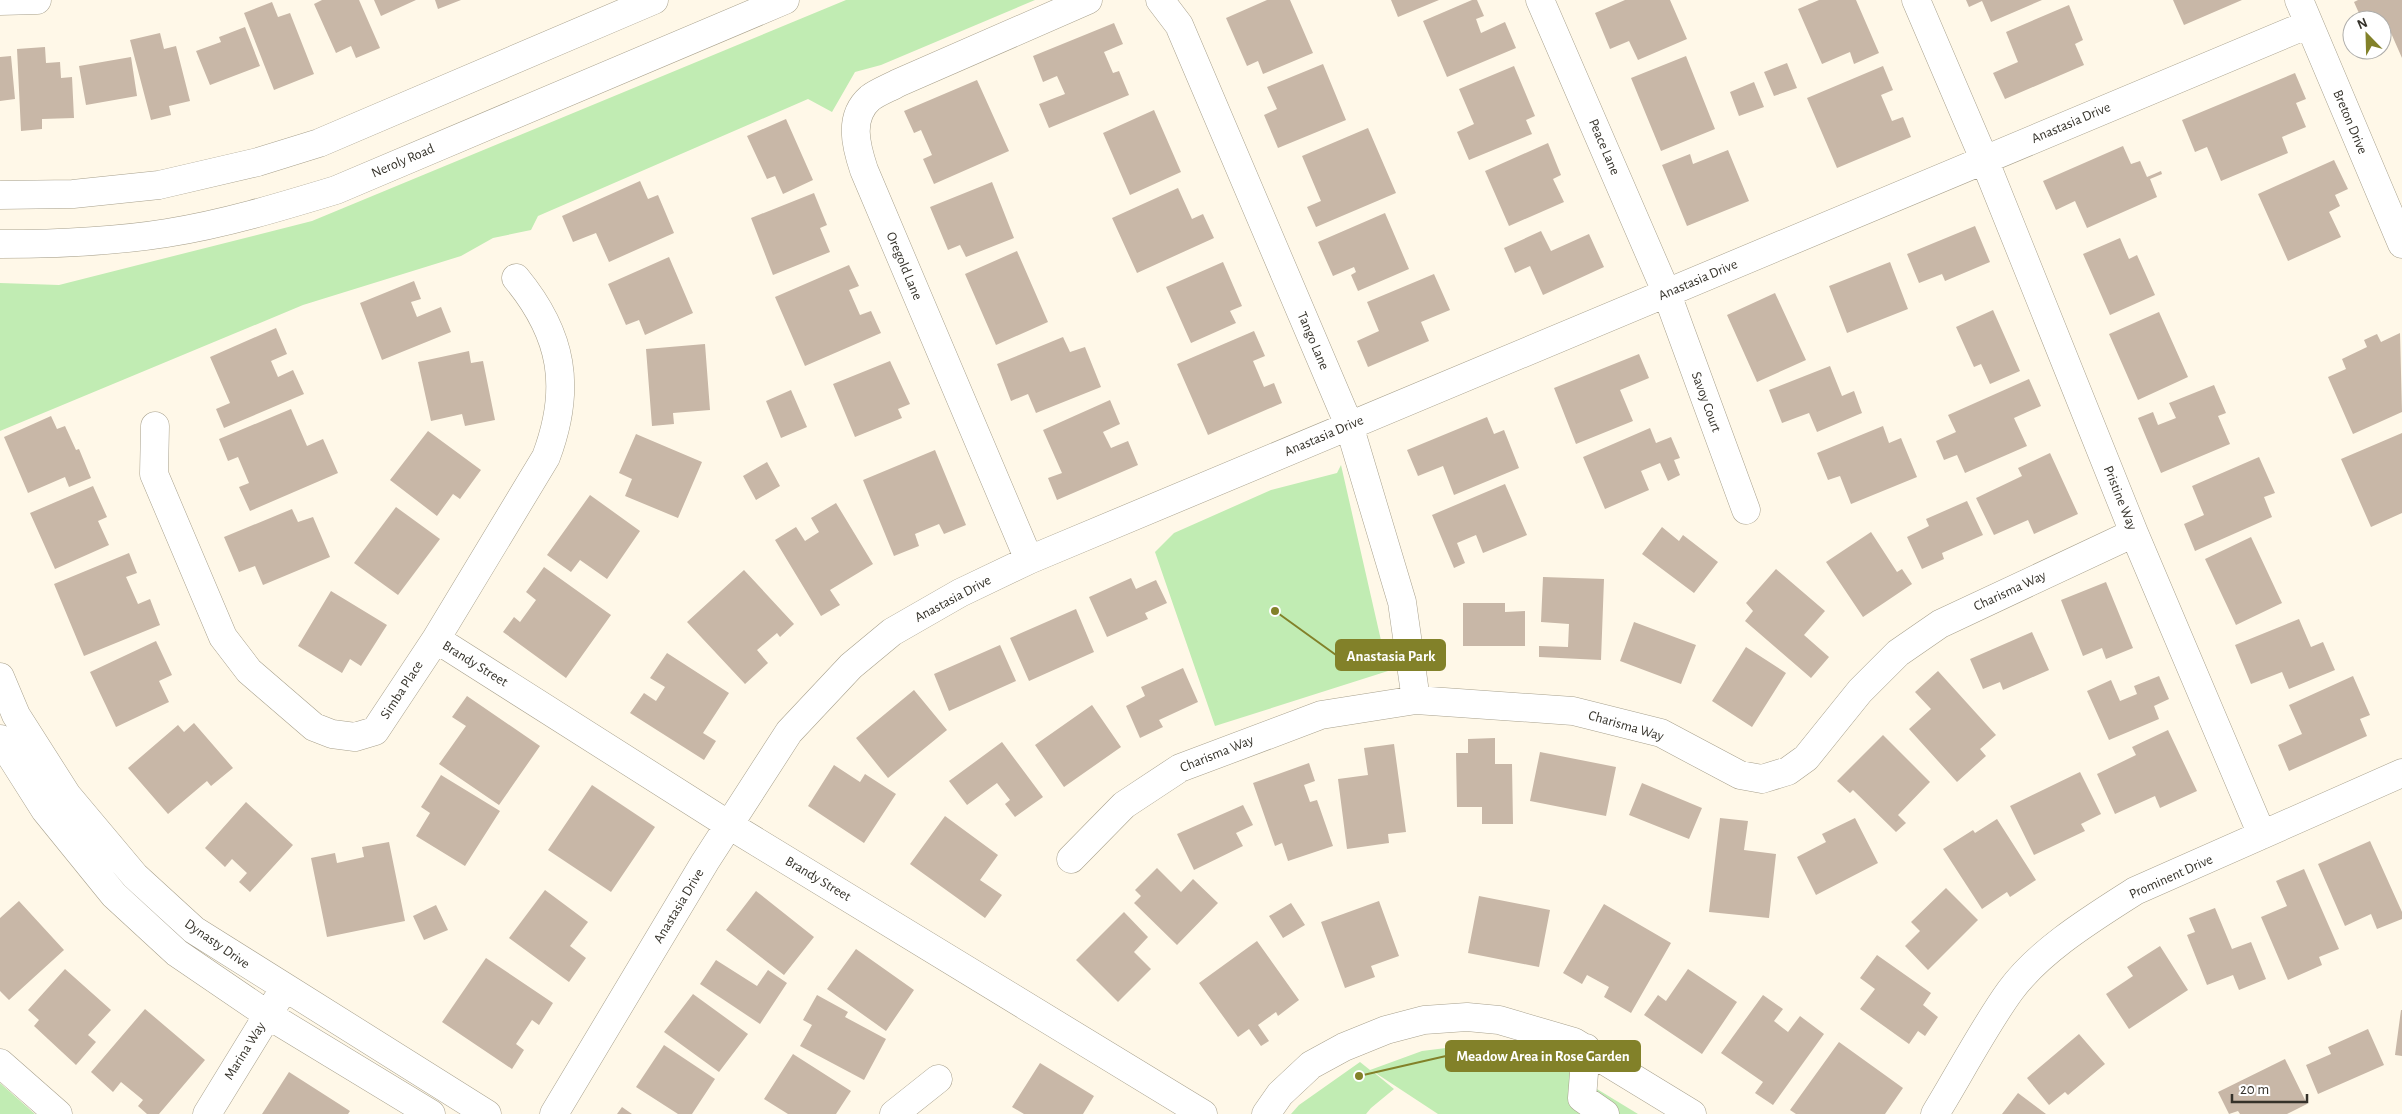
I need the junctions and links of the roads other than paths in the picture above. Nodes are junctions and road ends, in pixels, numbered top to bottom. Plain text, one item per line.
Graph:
1 (37, 0) edge
2 (654, 0) edge
3 (785, 0) edge
4 (1088, 0) edge
5 (1160, 0) edge
6 (1540, 0) edge
7 (1916, 0) edge
8 (0, 1) edge
9 (2304, 12) edge
10 (1984, 159) junction
11 (0, 195) edge
12 (0, 244) edge
13 (2402, 244) edge
14 (516, 278) dead end
15 (1667, 294) junction
16 (1349, 425) junction
17 (155, 426) dead end
18 (1746, 510) dead end
19 (2134, 533) junction
20 (1028, 560) junction
21 (436, 639) junction
22 (0, 677) edge
23 (1416, 700) junction
24 (0, 739) edge
25 (2402, 774) edge
26 (729, 825) junction
27 (2262, 835) junction
28 (1071, 859) dead end
29 (284, 988) junction
30 (268, 1015) junction
31 (1586, 1048) junction
32 (0, 1063) edge
33 (938, 1080) dead end
34 (58, 1114) edge
35 (207, 1114) edge
36 (431, 1114) edge
37 (487, 1114) edge
38 (554, 1114) edge
39 (894, 1114) edge
40 (1203, 1114) edge
41 (1266, 1114) edge
42 (1605, 1114) edge
43 (1692, 1114) edge
44 (1935, 1114) edge

1 - 8 street
2 - 11 street
3 - 12 street, Neroly Road
4 - 20 street, Oregold Lane
5 - 16 street, Tango Lane
6 - 15 street, Peace Lane
7 - 10 street
9 - 10 street, Anastasia Drive
9 - 13 street, Breton Drive
10 - 15 street, Anastasia Drive
10 - 19 street, Pristine Way
14 - 21 street, Simba Place
15 - 16 street, Anastasia Drive
15 - 18 street, Savoy Court
16 - 20 street, Anastasia Drive
16 - 23 street, Tango Lane
17 - 21 street, Simba Place
19 - 23 street, Charisma Way
19 - 27 street, Pristine Way
20 - 26 street, Anastasia Drive
21 - 26 street, Brandy Street
22 - 29 street, Dynasty Drive
23 - 28 street, Charisma Way
24 - 30 street, Dynasty Drive
25 - 27 street, Prominent Drive
26 - 38 street, Anastasia Drive
26 - 40 street, Brandy Street
27 - 44 street, Prominent Drive
29 - 30 street, Marina Way
29 - 37 street, Dynasty Drive
30 - 35 street, Marina Way
30 - 36 street, Dynasty Drive
31 - 41 street
31 - 42 street
31 - 43 street
32 - 34 street
33 - 39 street

